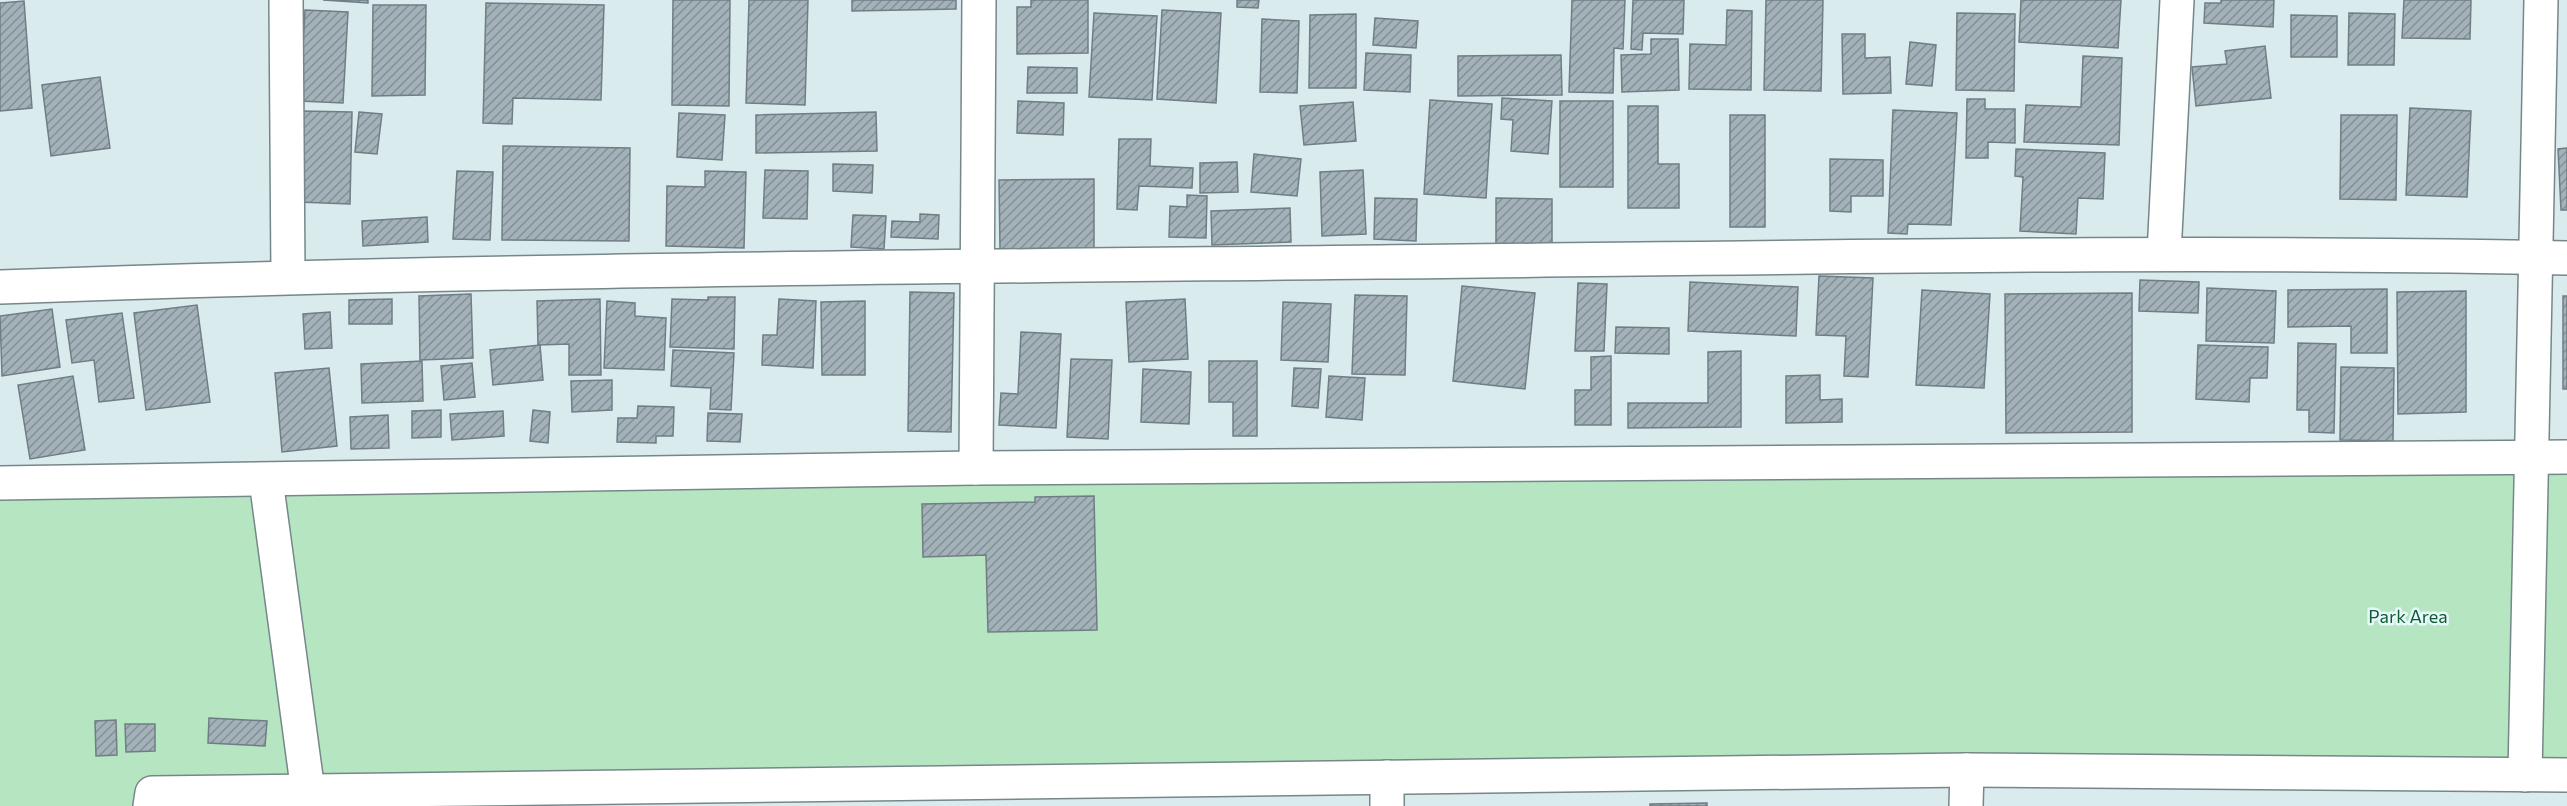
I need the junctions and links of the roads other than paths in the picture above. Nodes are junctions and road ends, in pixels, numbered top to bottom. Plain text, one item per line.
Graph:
1 (286, 0) edge
2 (979, 0) edge
3 (2176, 0) edge
4 (2541, 0) edge
5 (2164, 254) junction
6 (2551, 257) edge
7 (976, 267) junction
8 (288, 276) junction
9 (0, 287) edge
10 (2532, 457) junction
11 (2567, 457) edge
12 (976, 468) junction
13 (266, 480) junction
14 (0, 483) edge
15 (1967, 770) junction
16 (2525, 775) junction
17 (2567, 775) edge
18 (308, 792) junction
19 (1387, 792) edge
20 (150, 806) edge
21 (1966, 806) edge

1 - 8 street
2 - 7 street
3 - 5 street
4 - 6 street
5 - 6 street
5 - 7 street
6 - 10 street
7 - 8 street
7 - 12 street
8 - 9 street
10 - 11 street
10 - 12 street
10 - 16 street
12 - 13 street
13 - 14 street
13 - 18 street
15 - 16 street
15 - 19 street
15 - 21 street
16 - 17 street
18 - 19 street
18 - 20 street

